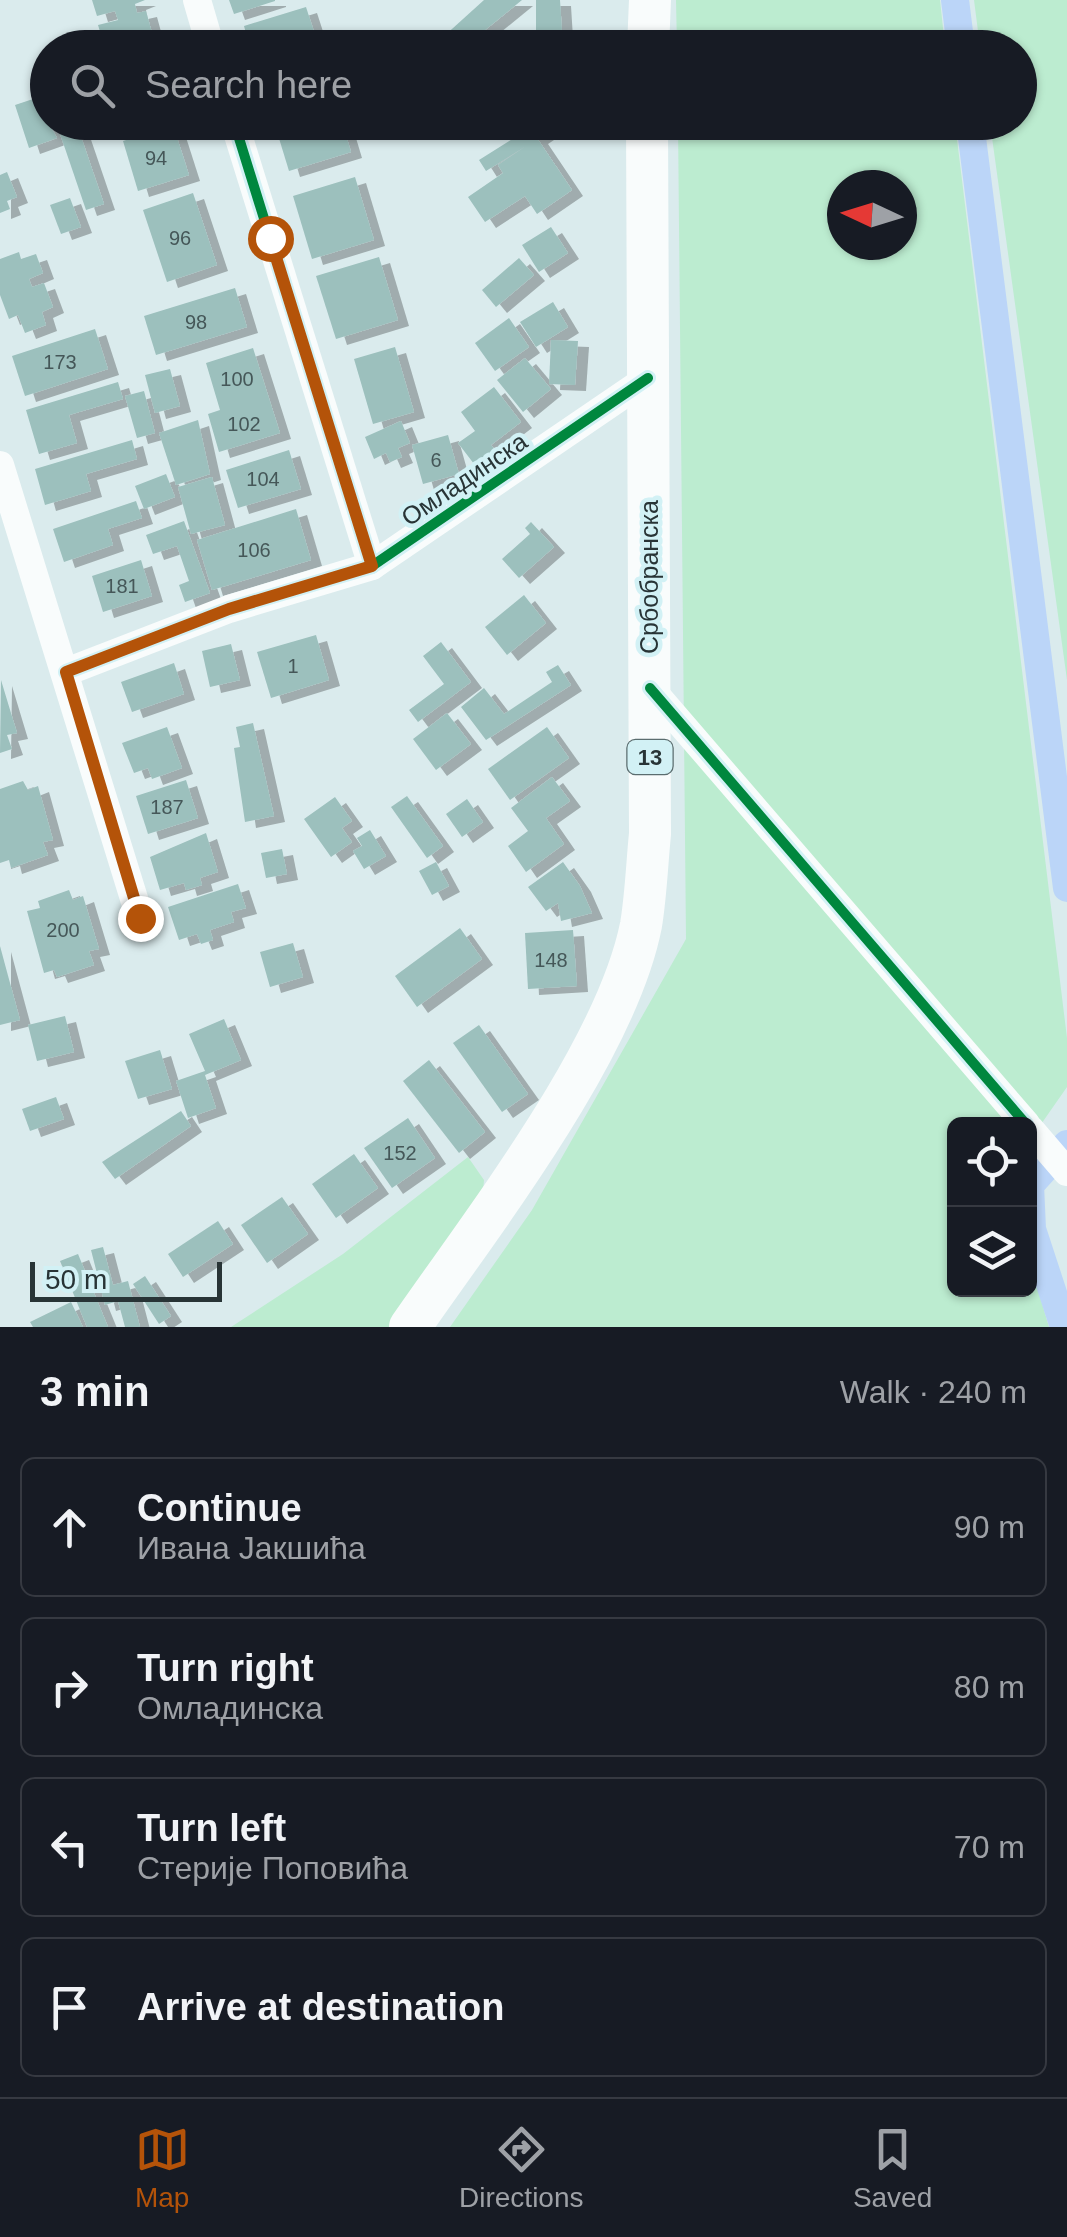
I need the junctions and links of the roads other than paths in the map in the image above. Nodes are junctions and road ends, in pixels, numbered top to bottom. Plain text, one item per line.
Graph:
1 (197, 0) edge
2 (650, 0) edge
3 (206, 30) edge
4 (649, 30) edge
5 (240, 140) edge
6 (647, 140) edge
7 (648, 378) junction
8 (0, 465) edge
9 (372, 566) junction
10 (66, 672) junction
11 (650, 688) junction
12 (140, 918) dead end
13 (1019, 1117) edge
14 (1037, 1138) edge
15 (1067, 1172) edge
16 (410, 1327) edge

1 - 3 street
2 - 4 main road
5 - 9 street
6 - 7 main road, Србобранска / 13
7 - 9 street, Омладинска
7 - 11 main road, Србобранска / 13
8 - 10 street
9 - 10 street, Омладинска
10 - 12 street
11 - 13 street
11 - 16 main road, Србобранска / 13
14 - 15 street

